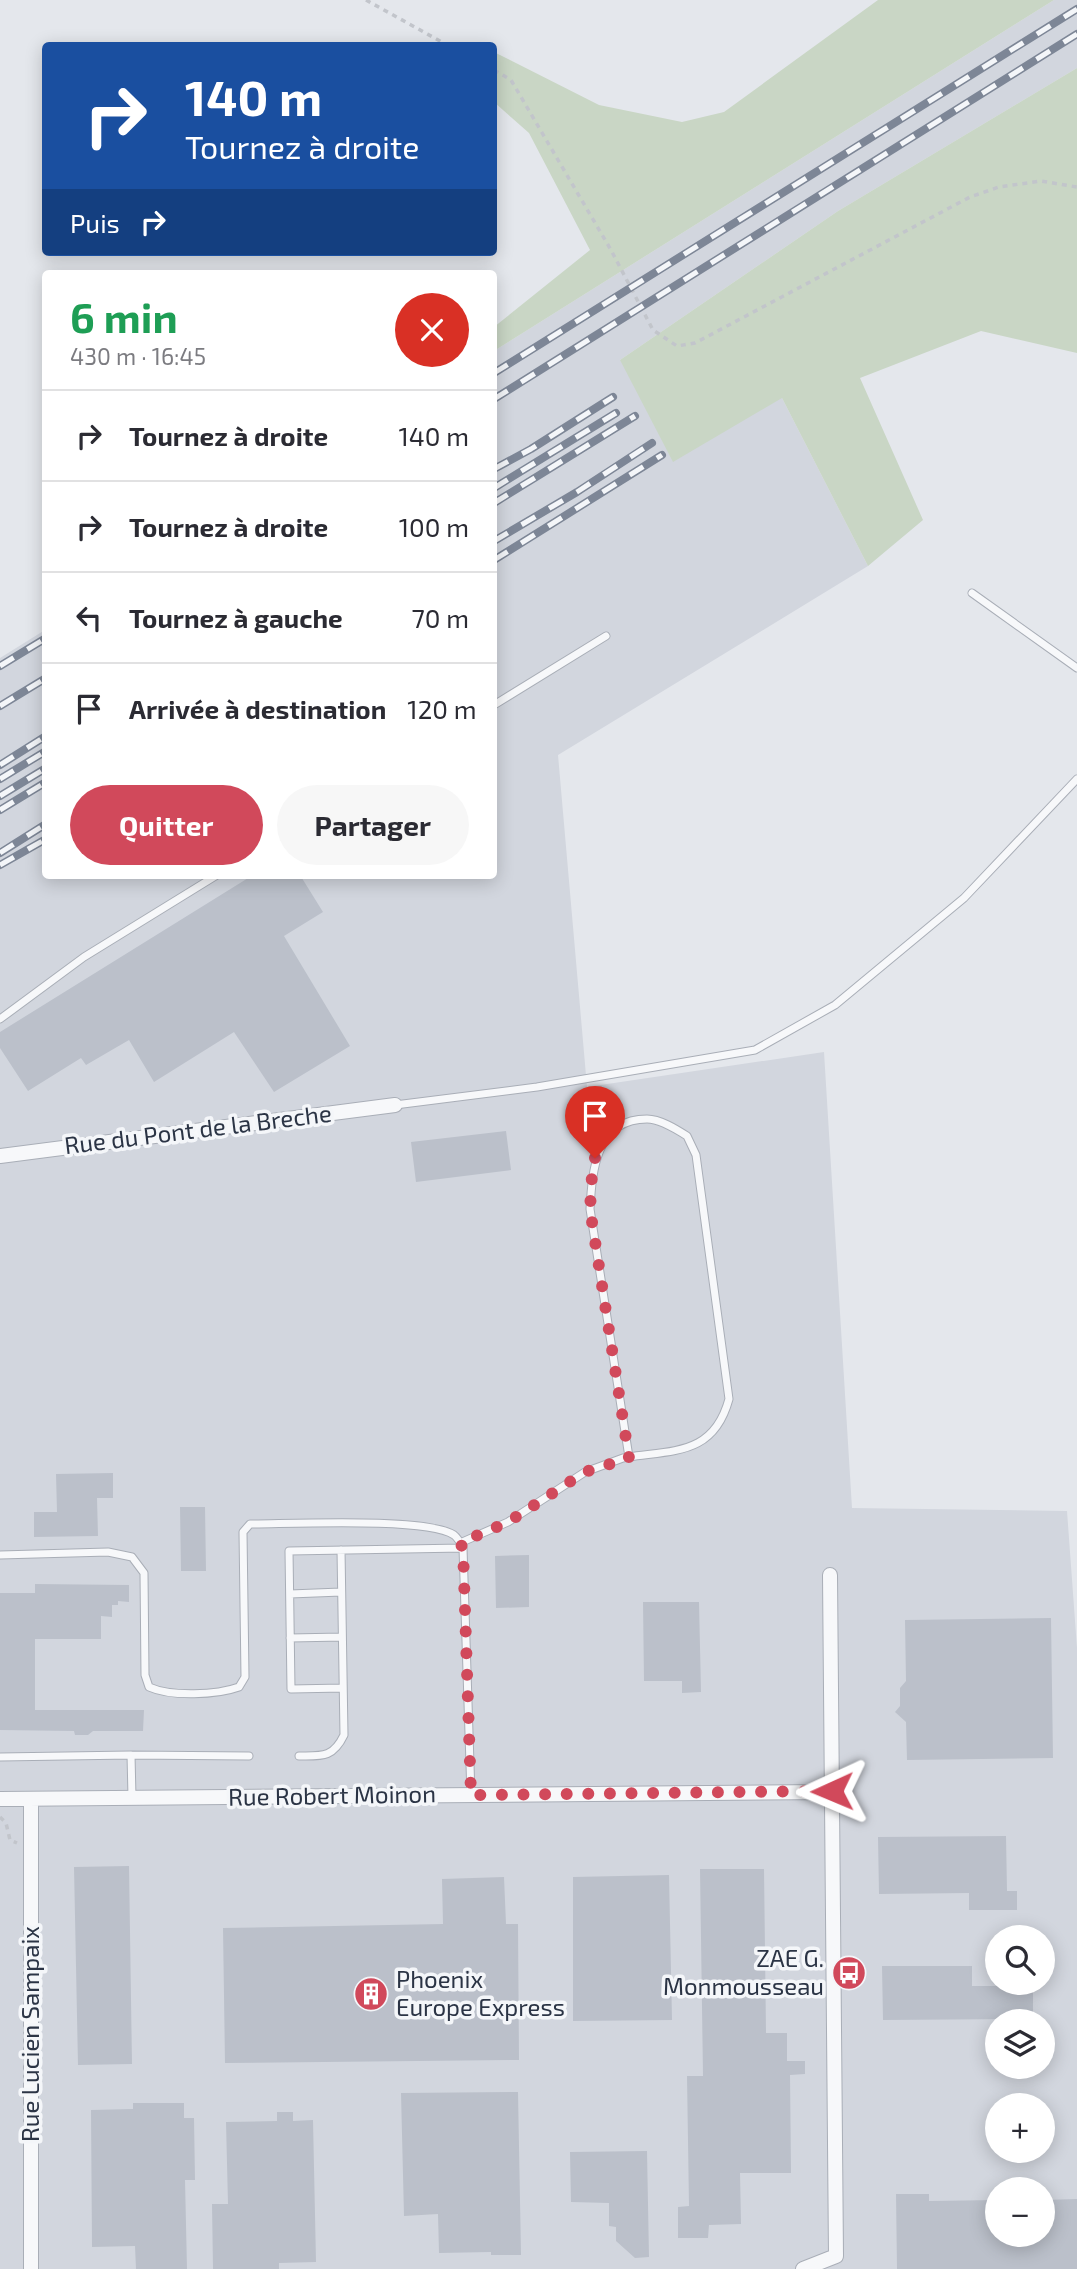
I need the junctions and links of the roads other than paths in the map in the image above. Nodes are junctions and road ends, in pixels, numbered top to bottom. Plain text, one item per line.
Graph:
1 (972, 593) dead end
2 (606, 636) dead end
3 (1077, 668) edge
4 (497, 703) edge
5 (1077, 779) edge
6 (211, 879) edge
7 (0, 1019) edge
8 (395, 1105) joint
9 (0, 1156) edge
10 (629, 1458) junction
11 (462, 1546) junction
12 (341, 1550) junction
13 (0, 1555) edge
14 (830, 1575) dead end
15 (341, 1592) junction
16 (290, 1594) junction
17 (342, 1637) junction
18 (290, 1638) junction
19 (344, 1688) junction
20 (131, 1755) junction
21 (248, 1756) dead end
22 (299, 1756) dead end
23 (0, 1757) edge
24 (832, 1791) junction
25 (471, 1795) junction
26 (132, 1798) junction
27 (0, 1799) edge
28 (31, 1799) junction
29 (836, 2262) edge
30 (31, 2269) edge
31 (803, 2269) edge

1 - 3 lane
2 - 4 lane
5 - 8 lane
6 - 7 lane
8 - 9 street, Rue du Pont de la Breche
10 - 10 lane
10 - 11 lane
11 - 12 lane
11 - 13 lane
11 - 25 lane
12 - 15 lane
12 - 16 lane
14 - 24 street
15 - 16 lane
15 - 17 lane
16 - 18 lane
17 - 18 lane
17 - 19 lane
18 - 19 lane
19 - 22 lane
20 - 21 lane
20 - 23 lane
20 - 26 lane
24 - 25 street, Rue Robert Moinon
24 - 29 street
25 - 26 street, Rue Robert Moinon
26 - 28 street, Rue Robert Moinon
27 - 28 street, Rue Robert Moinon
28 - 30 street, Rue Lucien Sampaix
29 - 31 street

